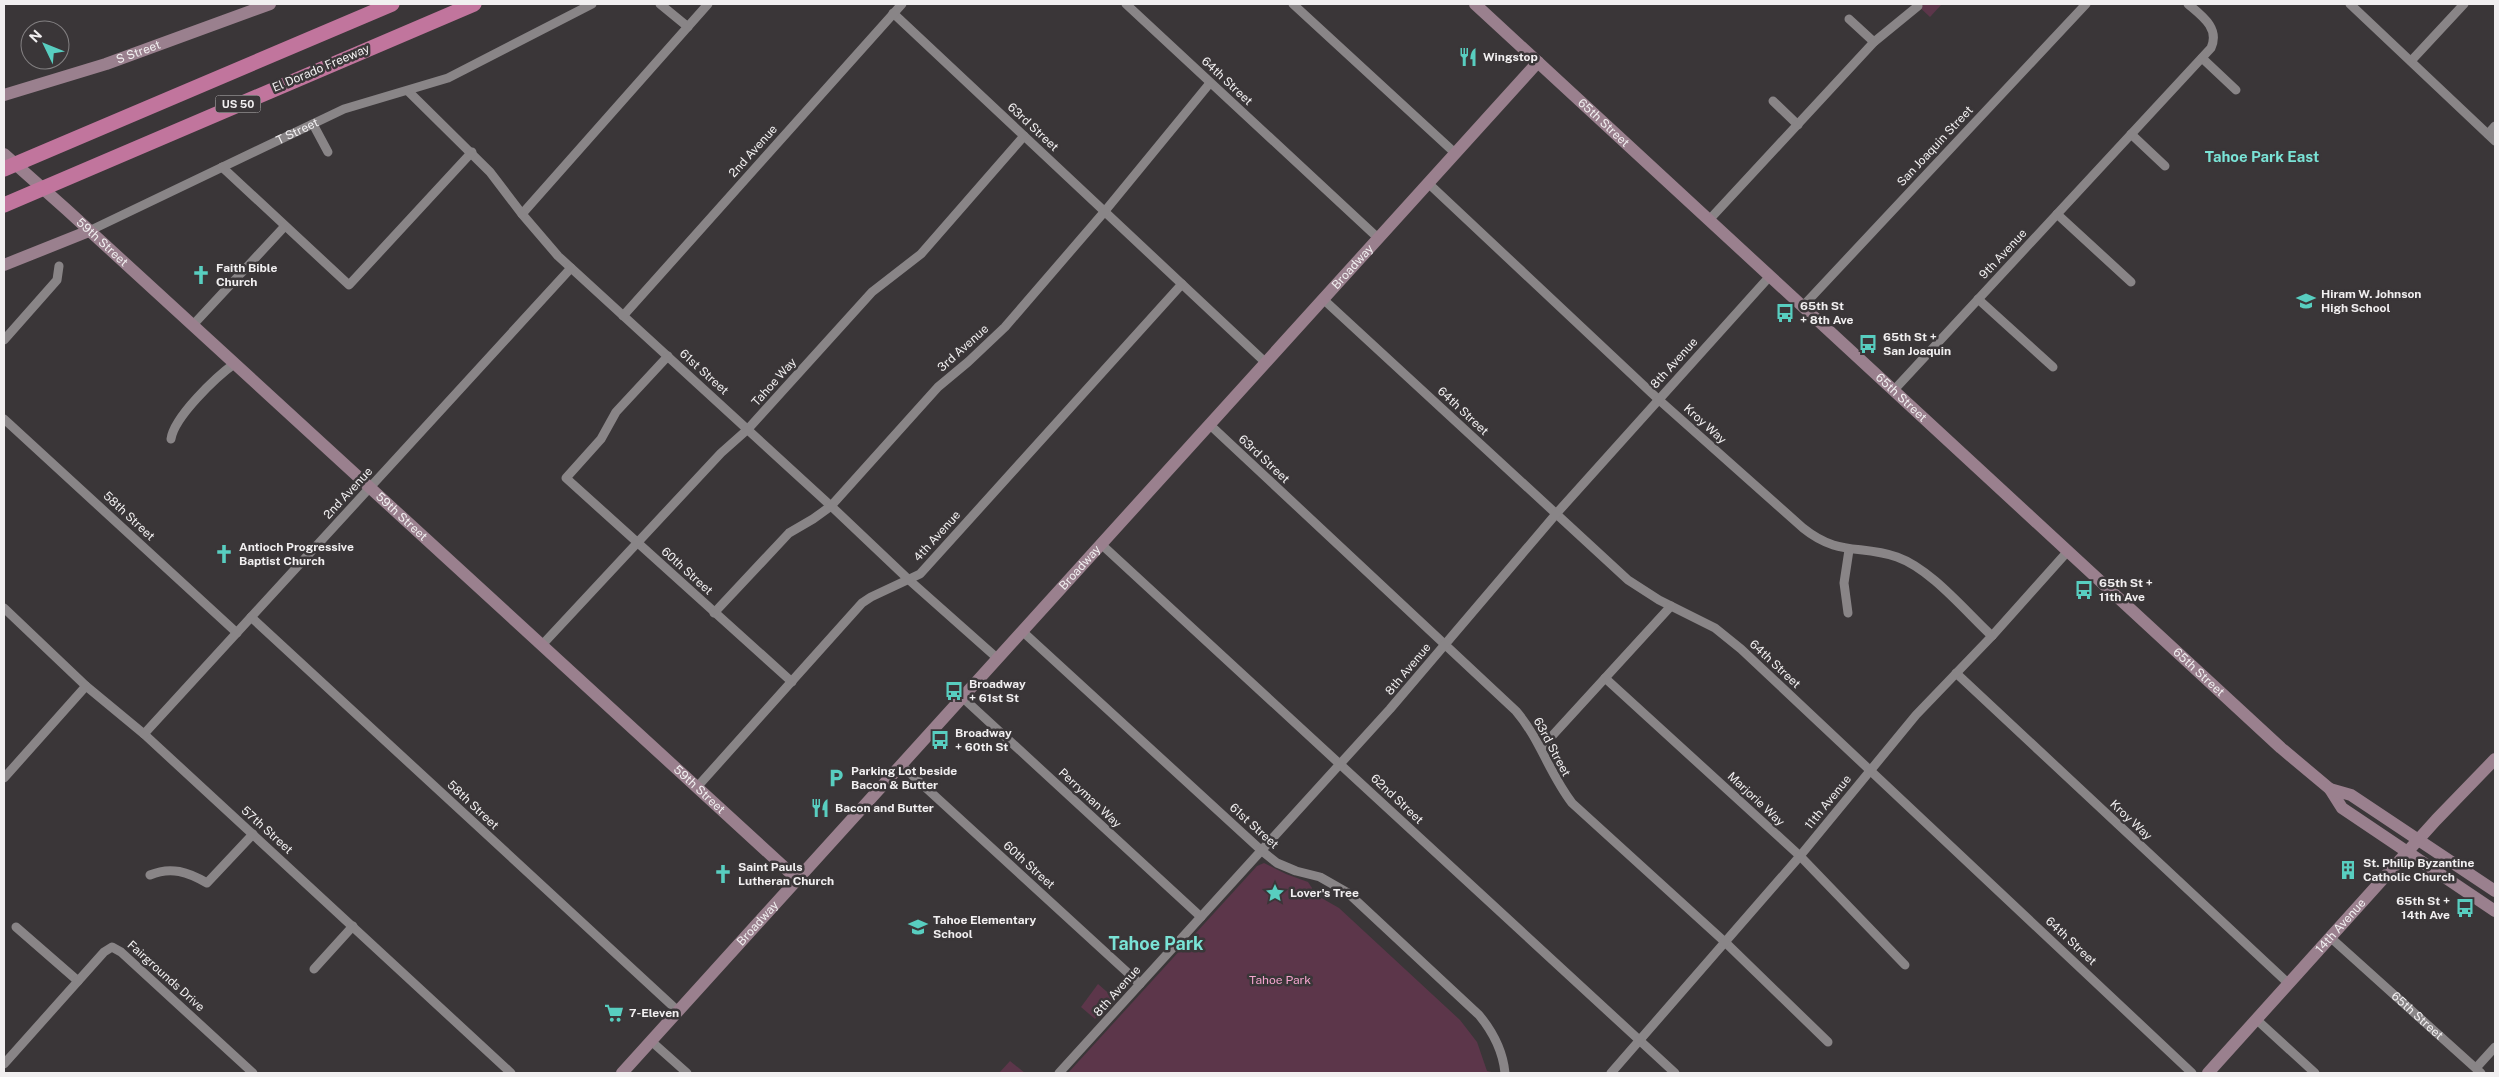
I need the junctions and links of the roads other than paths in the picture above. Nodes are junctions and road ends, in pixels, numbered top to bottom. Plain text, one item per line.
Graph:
1 (270, 4) edge
2 (390, 4) edge
3 (474, 4) edge
4 (592, 4) edge
5 (660, 4) edge
6 (708, 4) edge
7 (902, 4) edge
8 (1126, 4) edge
9 (1293, 4) edge
10 (1475, 4) edge
11 (2086, 4) edge
12 (2188, 4) edge
13 (2350, 4) edge
14 (2464, 4) edge
15 (1918, 6) dead end
16 (893, 14) junction
17 (1849, 18) dead end
18 (688, 27) junction
19 (1874, 42) junction
20 (2202, 58) junction
21 (2411, 61) junction
22 (1538, 62) junction
23 (1210, 83) junction
24 (2236, 90) dead end
25 (408, 92) junction
26 (4, 96) edge
27 (1773, 101) dead end
28 (313, 124) junction
29 (1798, 125) junction
30 (2495, 126) edge
31 (2131, 134) junction
32 (2488, 134) junction
33 (1024, 136) junction
34 (2495, 141) edge
35 (328, 152) dead end
36 (472, 152) junction
37 (1455, 153) junction
38 (4, 154) edge
39 (2165, 166) dead end
40 (222, 167) junction
41 (4, 168) edge
42 (1428, 183) junction
43 (4, 205) edge
44 (1105, 212) junction
45 (522, 214) junction
46 (2057, 214) junction
47 (1709, 220) junction
48 (285, 226) junction
49 (89, 231) junction
50 (1378, 238) junction
51 (4, 265) edge
52 (58, 266) dead end
53 (571, 268) junction
54 (1770, 276) junction
55 (2131, 282) dead end
56 (1182, 284) junction
57 (1323, 299) junction
58 (1978, 299) junction
59 (1803, 306) junction
60 (623, 316) junction
61 (192, 326) junction
62 (4, 340) edge
63 (668, 356) junction
64 (1266, 362) junction
65 (234, 364) junction
66 (2053, 367) dead end
67 (1894, 390) junction
68 (1658, 399) junction
69 (4, 419) edge
70 (1209, 424) junction
71 (748, 430) junction
72 (171, 439) dead end
73 (370, 488) junction
74 (831, 506) junction
75 (1556, 514) junction
76 (637, 542) junction
77 (1101, 544) junction
78 (1849, 550) junction
79 (2068, 551) junction
80 (908, 580) junction
81 (1672, 606) junction
82 (4, 608) edge
83 (714, 613) junction
84 (1848, 613) dead end
85 (251, 617) junction
86 (1022, 631) junction
87 (237, 633) junction
88 (1992, 636) junction
89 (1444, 644) junction
90 (542, 645) junction
91 (998, 658) junction
92 (1956, 673) junction
93 (1605, 678) junction
94 (792, 682) junction
95 (86, 686) junction
96 (962, 697) junction
97 (144, 734) junction
98 (1541, 748) junction
99 (2495, 759) edge
100 (1341, 764) junction
101 (900, 765) junction
102 (1871, 770) junction
103 (4, 778) edge
104 (698, 786) junction
105 (2330, 790) junction
106 (253, 834) junction
107 (2419, 840) junction
108 (1262, 851) junction
109 (2407, 853) junction
110 (1800, 856) junction
111 (150, 875) dead end
112 (797, 879) junction
113 (2495, 891) edge
114 (2495, 911) edge
115 (1201, 917) junction
116 (353, 926) junction
117 (16, 927) dead end
118 (2331, 938) junction
119 (1726, 943) junction
120 (1905, 966) dead end
121 (314, 969) dead end
122 (78, 981) junction
123 (1140, 984) junction
124 (2289, 984) junction
125 (678, 1011) junction
126 (2257, 1020) junction
127 (651, 1041) junction
128 (1640, 1041) junction
129 (1828, 1042) dead end
130 (2495, 1047) edge
131 (4, 1064) edge
132 (2479, 1071) edge
133 (253, 1073) edge
134 (511, 1073) edge
135 (622, 1073) edge
136 (687, 1073) edge
137 (1059, 1073) edge
138 (1505, 1073) edge
139 (1611, 1073) edge
140 (1674, 1073) edge
141 (2192, 1073) edge
142 (2208, 1073) edge
143 (2315, 1073) edge

1 - 26 main road, S Street
2 - 41 highway, US 50
3 - 43 highway, El Dorado Freeway / US 50
4 - 25 street, T Street
5 - 18 street
6 - 18 street
7 - 16 street, 2nd Avenue
8 - 23 street, 64th Street
9 - 37 street
10 - 22 main road, 65th Street
11 - 59 street, San Joaquin Street
12 - 20 street, 9th Avenue
13 - 21 street
14 - 21 street
15 - 19 street
16 - 33 street, 63rd Street
16 - 60 street, 2nd Avenue
17 - 19 street
18 - 45 street
19 - 29 street
20 - 24 street
20 - 31 street, 9th Avenue
21 - 32 street
22 - 37 main road, Broadway
22 - 47 main road, 65th Street
23 - 44 street, 3rd Avenue
23 - 50 street, 64th Street
25 - 28 street, T Street
25 - 36 street, 61st Street
27 - 29 street
28 - 35 street
28 - 40 street, T Street
29 - 47 street
30 - 32 street
31 - 39 street
31 - 46 street, 9th Avenue
32 - 34 street
33 - 44 street, 63rd Street
33 - 71 street, Tahoe Way
36 - 45 street, 61st Street
36 - 48 street
37 - 42 main road, Broadway
38 - 49 main road, 59th Street
40 - 48 street
40 - 49 street, T Street
42 - 50 main road, Broadway
42 - 68 street, Kroy Way
44 - 56 street, 63rd Street
44 - 74 street, 3rd Avenue
45 - 53 street, 61st Street
46 - 55 street
46 - 58 street, 9th Avenue
47 - 54 main road, 65th Street
48 - 61 street
49 - 51 main road, T Street
49 - 61 main road, 59th Street
50 - 57 main road, Broadway
52 - 62 street
53 - 60 street, 61st Street
53 - 73 street, 2nd Avenue
54 - 59 main road, 65th Street
54 - 68 street, 8th Avenue
56 - 64 street, 63rd Street
56 - 80 street, 4th Avenue
57 - 64 main road, Broadway
57 - 75 street, 64th Street
58 - 66 street
58 - 67 street, 9th Avenue
59 - 67 main road, 65th Street
60 - 63 street, 61st Street
61 - 65 main road, 59th Street
63 - 71 street, 61st Street
63 - 76 street, 60th Street
64 - 70 main road, Broadway
65 - 72 street
65 - 73 main road, 59th Street
67 - 79 main road, 65th Street
68 - 75 street, 8th Avenue
68 - 78 street, Kroy Way
69 - 87 street, 58th Street
70 - 77 main road, Broadway
70 - 89 street, 63rd Street
71 - 74 street, 61st Street
71 - 76 street, Tahoe Way
73 - 85 street, 2nd Avenue
73 - 90 main road, 59th Street
74 - 80 street, 61st Street
74 - 83 street, 3rd Avenue
75 - 81 street, 64th Street
75 - 89 street, 8th Avenue
76 - 83 street, 60th Street
76 - 90 street, Tahoe Way
77 - 86 main road, Broadway
77 - 100 street, 62nd Street
78 - 84 street
78 - 88 street, Kroy Way
79 - 88 street, 11th Avenue
79 - 105 main road, 65th Street
80 - 91 street, 61st Street
80 - 94 street, 4th Avenue
81 - 93 street
81 - 102 street, 64th Street
82 - 95 street, 57th Street
83 - 94 street, 60th Street
85 - 87 street, 2nd Avenue
85 - 125 street, 58th Street
86 - 91 main road, Broadway
86 - 108 street, 61st Street
87 - 97 street, 2nd Avenue
88 - 92 street, 11th Avenue
89 - 98 street, 63rd Street
89 - 100 street, 8th Avenue
90 - 104 main road, 59th Street
91 - 96 main road, Broadway
92 - 102 street, 11th Avenue
92 - 124 street, Kroy Way
93 - 98 street
93 - 110 street, Marjorie Way
94 - 104 street, 4th Avenue
95 - 97 street, 57th Street
95 - 103 street
96 - 101 main road, Broadway
96 - 115 street, Perryman Way
97 - 106 street, 57th Street
98 - 119 street, 63rd Street
99 - 107 main road, 14th Avenue
100 - 108 street, 8th Avenue
100 - 128 street, 62nd Street
101 - 112 main road, Broadway
101 - 123 street, 60th Street
102 - 110 street, 11th Avenue
102 - 141 street, 64th Street
104 - 112 main road, 59th Street
105 - 107 main road, 65th Street
105 - 109 main road, 65th Street
106 - 111 street
106 - 116 street, 57th Street
107 - 109 main road, 14th Avenue
107 - 113 main road, 65th Street
108 - 115 street, 8th Avenue
108 - 138 street, 61st Street
109 - 114 main road, 65th Street
109 - 118 main road, 14th Avenue
110 - 119 street, 11th Avenue
110 - 120 street, Marjorie Way
112 - 125 main road, Broadway
115 - 123 street, 8th Avenue
116 - 121 street
116 - 134 street, 57th Street
117 - 122 street
118 - 124 main road, 14th Avenue
118 - 132 street, 65th Street
119 - 128 street, 11th Avenue
119 - 129 street, 63rd Street
122 - 131 street, Fairgrounds Drive
122 - 133 street, Fairgrounds Drive
123 - 137 street, 8th Avenue
124 - 126 main road, 14th Avenue
125 - 127 main road, Broadway
126 - 142 main road, 14th Avenue
126 - 143 street
127 - 135 main road, Broadway
127 - 136 street
128 - 139 street, 11th Avenue
128 - 140 street, 62nd Street
130 - 132 street

